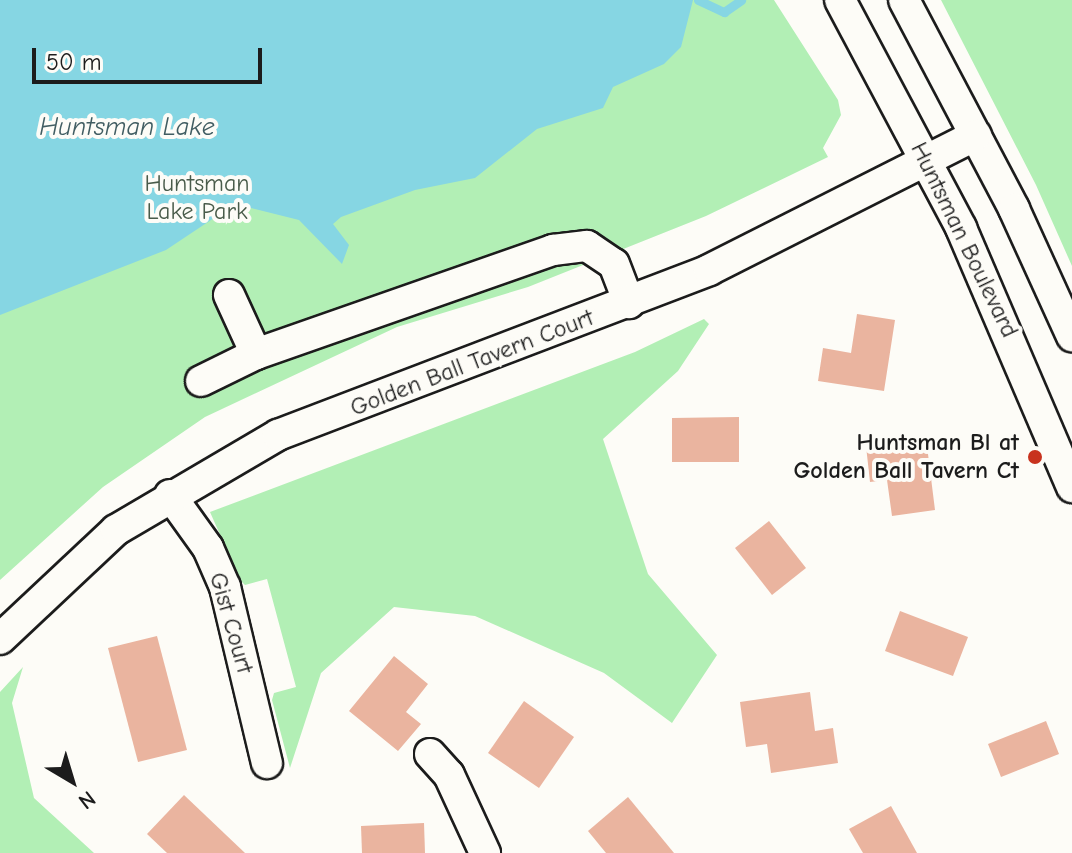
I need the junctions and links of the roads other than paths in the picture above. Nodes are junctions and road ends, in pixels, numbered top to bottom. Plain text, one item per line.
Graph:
1 (840, 0) edge
2 (904, 0) edge
3 (976, 135) junction
4 (926, 159) junction
5 (229, 295) dead end
6 (629, 303) junction
7 (1072, 336) edge
8 (256, 354) junction
9 (201, 381) dead end
10 (1072, 487) edge
11 (170, 495) junction
12 (0, 639) edge
13 (430, 754) dead end
14 (267, 763) dead end
15 (485, 853) edge

1 - 4 street, Huntsman Boulevard
2 - 3 street
3 - 4 street, Golden Ball Tavern Court
3 - 7 street
4 - 6 street, Golden Ball Tavern Court
4 - 10 street, Huntsman Boulevard
5 - 8 street
6 - 8 street
6 - 11 street, Golden Ball Tavern Court
8 - 9 street
11 - 12 street, Golden Ball Tavern Court
11 - 14 street, Gist Court
13 - 15 street

